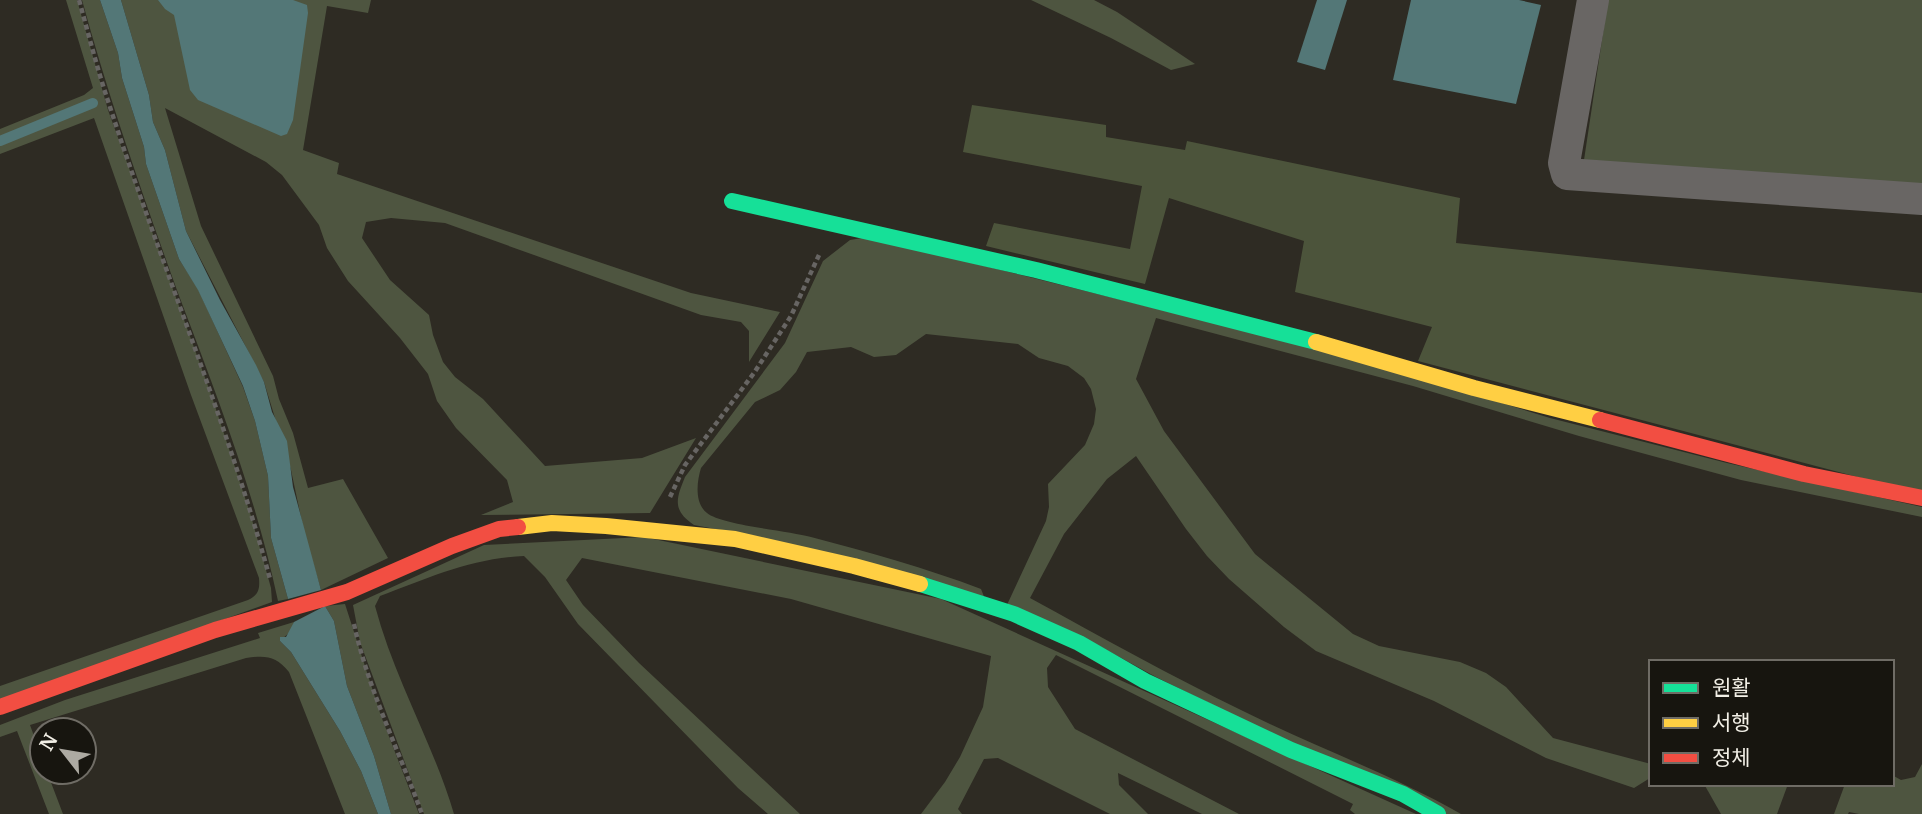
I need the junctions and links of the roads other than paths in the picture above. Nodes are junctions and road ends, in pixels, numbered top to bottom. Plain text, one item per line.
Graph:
1 (1592, 0) edge
2 (1922, 199) edge
3 (732, 201) dead end
4 (1922, 498) edge
5 (0, 707) edge
6 (1438, 814) edge

1 - 2 street
3 - 4 street
5 - 6 street

